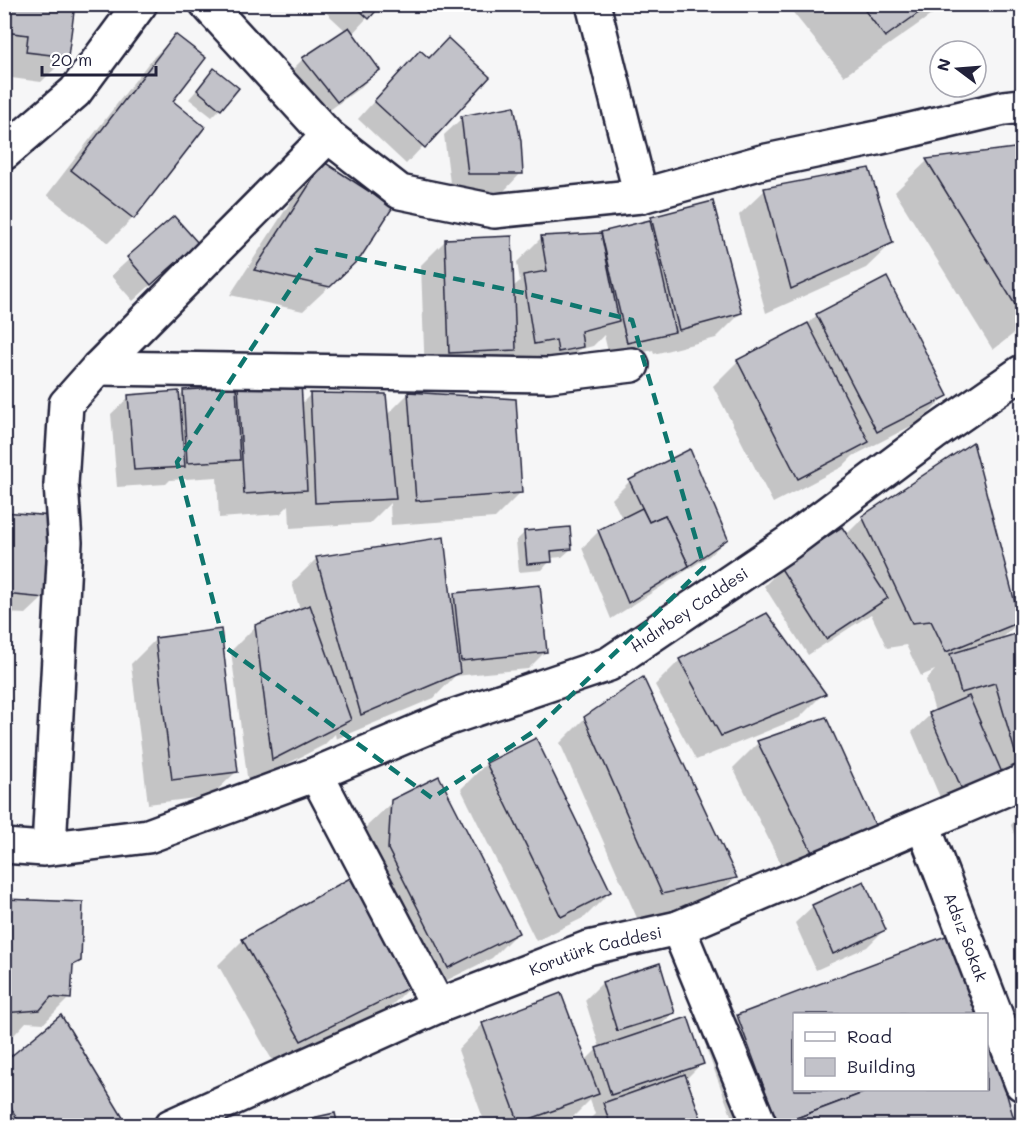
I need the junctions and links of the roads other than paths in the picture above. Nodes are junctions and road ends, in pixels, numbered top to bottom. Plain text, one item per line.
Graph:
1 (140, 4) edge
2 (207, 4) edge
3 (593, 4) edge
4 (1023, 106) edge
5 (328, 136) junction
6 (4, 153) edge
7 (641, 196) junction
8 (632, 365) dead end
9 (98, 368) junction
10 (1023, 372) edge
11 (316, 774) junction
12 (1023, 782) edge
13 (922, 825) junction
14 (4, 846) edge
15 (49, 848) junction
16 (678, 928) junction
17 (438, 1006) junction
18 (1023, 1084) edge
19 (171, 1125) edge
20 (760, 1125) edge

1 - 6 street
2 - 5 street
3 - 7 street
4 - 7 street
5 - 7 street
5 - 9 street
8 - 9 street
9 - 15 street
10 - 11 street, Hıdırbey Caddesi
11 - 15 street, Hıdırbey Caddesi
11 - 17 street
12 - 13 street, Korutürk Caddesi
13 - 16 street, Korutürk Caddesi
13 - 18 street, Adsız Sokak
14 - 15 street, Hıdırbey Caddesi
16 - 17 street, Korutürk Caddesi
16 - 20 street
17 - 19 street, Korutürk Caddesi

